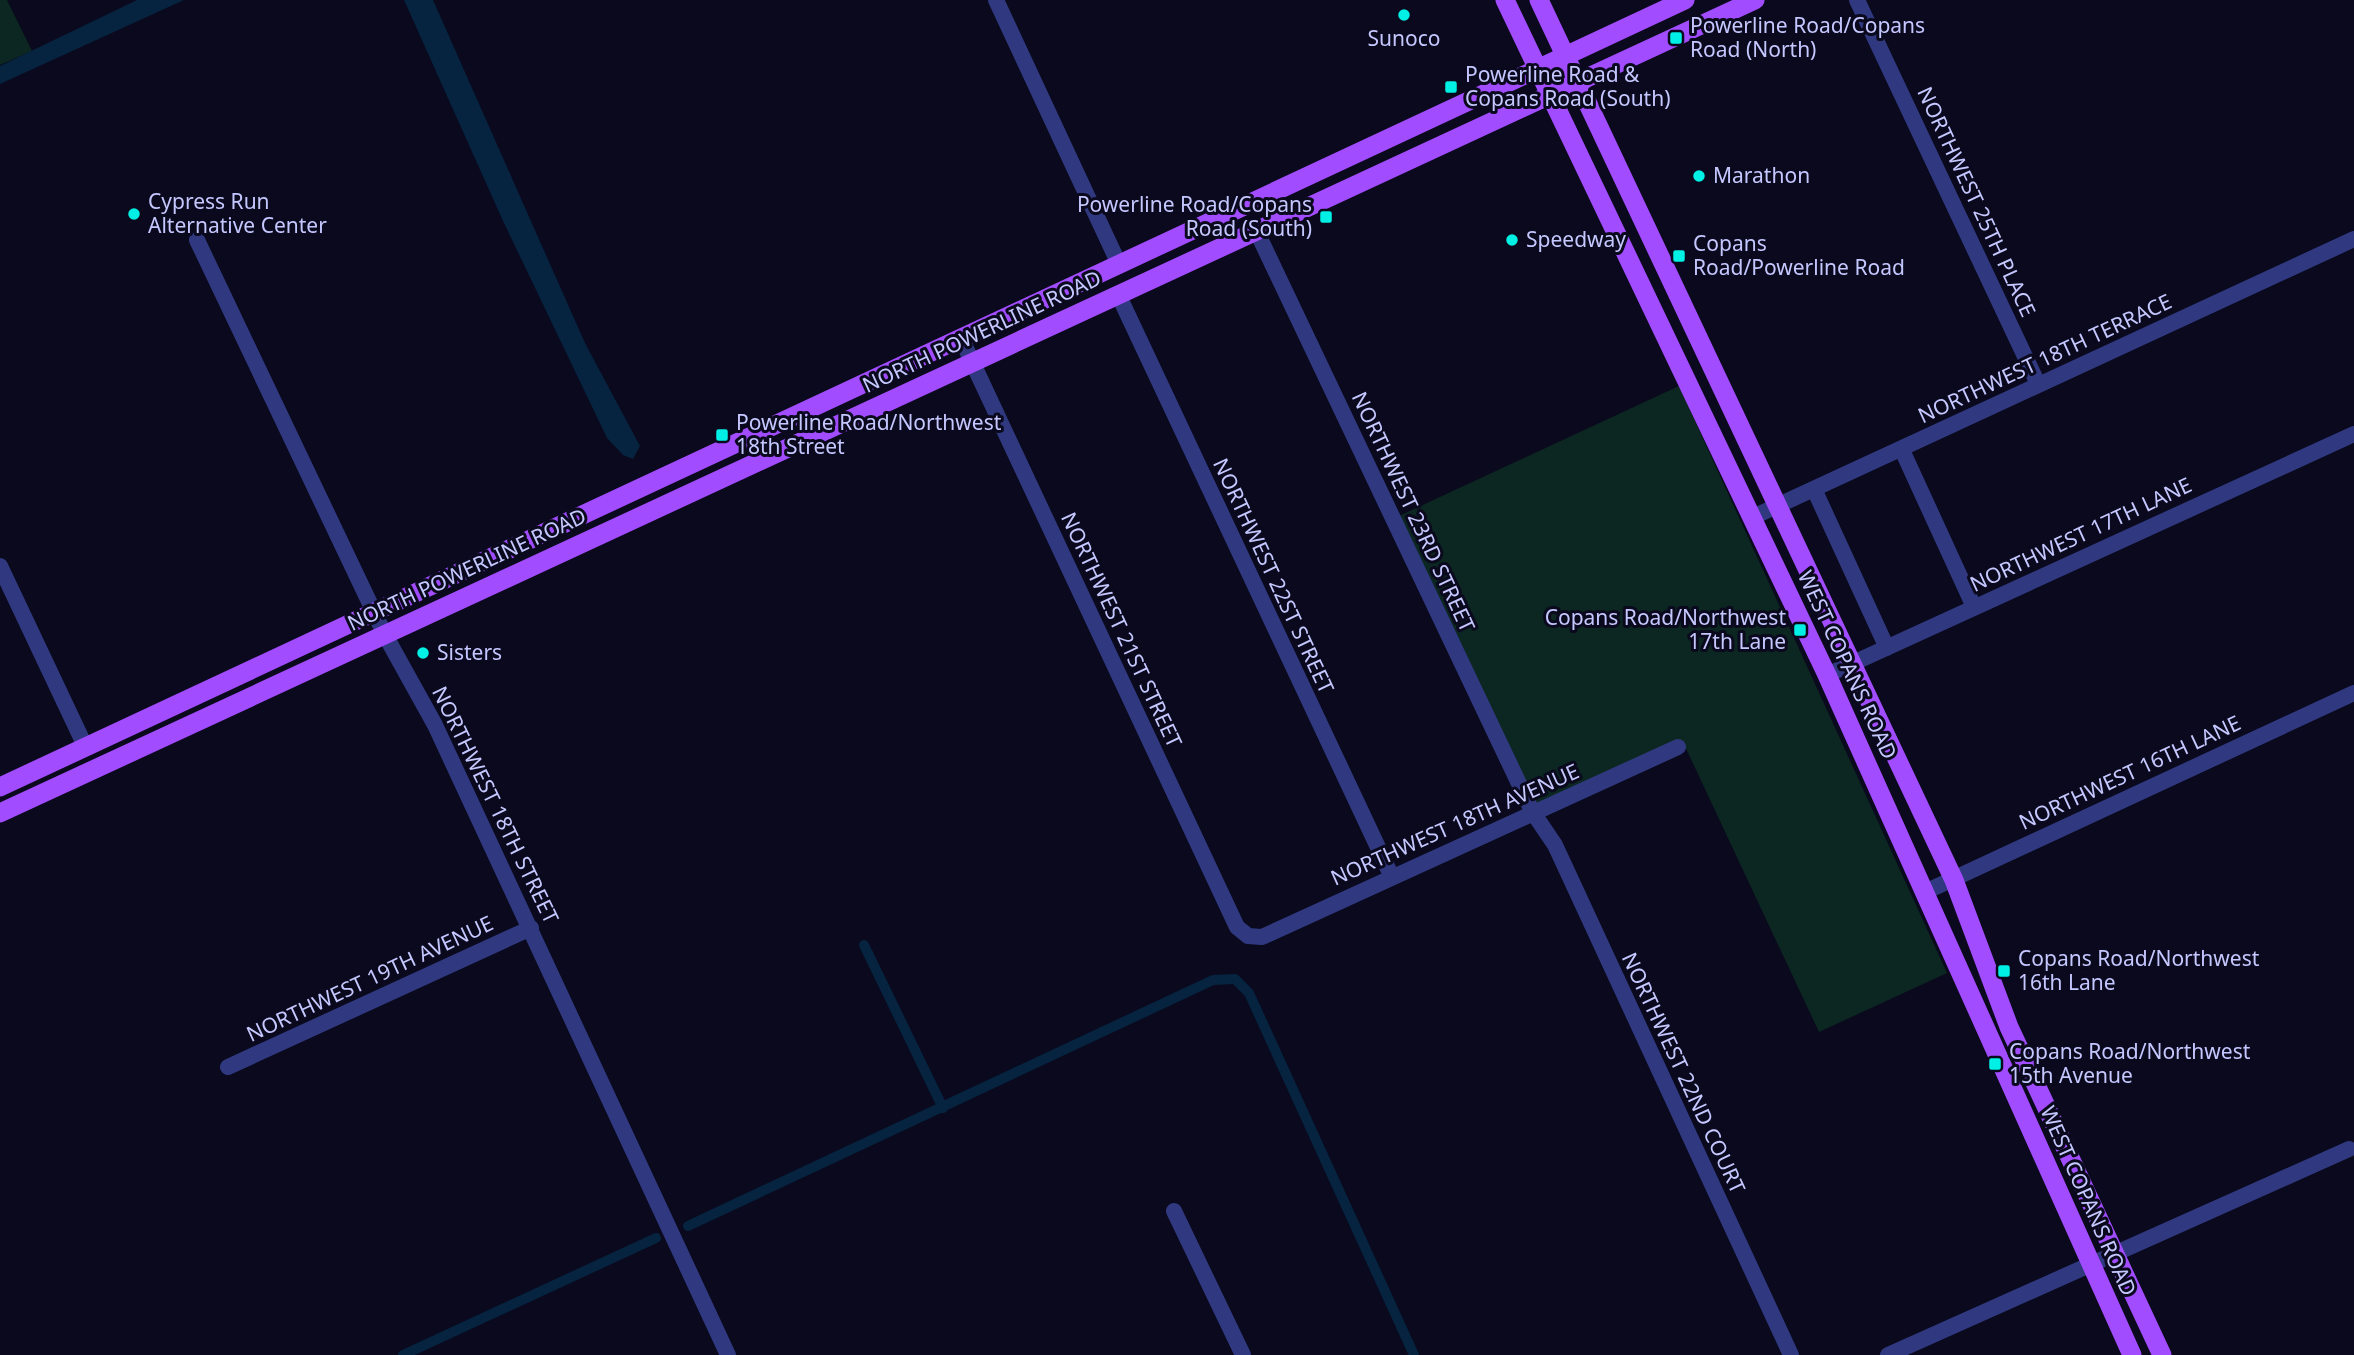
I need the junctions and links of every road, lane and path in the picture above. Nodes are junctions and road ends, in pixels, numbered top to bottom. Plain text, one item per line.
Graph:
1 (996, 0) edge
2 (1505, 0) edge
3 (1539, 0) edge
4 (1685, 0) edge
5 (1755, 0) edge
6 (1857, 0) edge
7 (1566, 56) junction
8 (1538, 67) junction
9 (1579, 83) junction
10 (1551, 94) junction
11 (1245, 204) junction
12 (1256, 230) junction
13 (2354, 239) edge
14 (197, 240) dead end
15 (1229, 243) junction
16 (1118, 262) junction
17 (1118, 294) junction
18 (961, 338) junction
19 (972, 362) junction
20 (2038, 384) junction
21 (2354, 434) edge
22 (1902, 450) junction
23 (687, 466) junction
24 (1814, 489) junction
25 (1778, 505) junction
26 (1753, 517) junction
27 (615, 527) junction
28 (0, 566) edge
29 (1975, 607) junction
30 (374, 611) junction
31 (384, 633) junction
32 (1886, 648) junction
33 (1852, 663) junction
34 (1827, 675) junction
35 (2354, 693) edge
36 (114, 735) junction
37 (1678, 747) dead end
38 (86, 748) junction
39 (94, 769) junction
40 (64, 784) junction
41 (0, 787) edge
42 (1532, 811) junction
43 (0, 813) edge
44 (1391, 875) junction
45 (1954, 880) junction
46 (1925, 892) junction
47 (531, 928) junction
48 (1248, 936) joint
49 (228, 1067) dead end
50 (2349, 1149) dead end
51 (1174, 1211) dead end
52 (2116, 1255) junction
53 (2090, 1265) junction
54 (728, 1355) edge
55 (1242, 1355) edge
56 (1791, 1355) edge
57 (1888, 1355) edge
58 (2133, 1355) edge
59 (2162, 1355) edge

1 - 16 street
2 - 8 main road, WEST COPANS ROAD
3 - 7 main road, WEST COPANS ROAD
4 - 7 main road, NORTH POWERLINE ROAD
5 - 9 main road, NORTH POWERLINE ROAD
6 - 20 street, NORTHWEST 25TH PLACE
7 - 8 main road, NORTH POWERLINE ROAD
7 - 9 main road, WEST COPANS ROAD
8 - 10 main road, WEST COPANS ROAD
8 - 11 main road, NORTH POWERLINE ROAD
9 - 10 main road, NORTH POWERLINE ROAD
9 - 25 main road, WEST COPANS ROAD
10 - 12 main road, NORTH POWERLINE ROAD
10 - 26 main road, WEST COPANS ROAD
11 - 15 main road
11 - 16 main road, NORTH POWERLINE ROAD
12 - 15 main road, NORTH POWERLINE ROAD
12 - 42 street, NORTHWEST 23RD STREET
13 - 20 street, NORTHWEST 18TH TERRACE
14 - 30 street, NORTHWEST 18TH STREET
15 - 17 main road, NORTH POWERLINE ROAD
16 - 18 main road, NORTH POWERLINE ROAD
17 - 19 main road, NORTH POWERLINE ROAD
17 - 44 street, NORTHWEST 22ST STREET
18 - 19 street, NORTHWEST 21ST STREET
18 - 23 main road, NORTH POWERLINE ROAD
19 - 27 main road, NORTH POWERLINE ROAD
19 - 48 street, NORTHWEST 21ST STREET
20 - 22 street, NORTHWEST 18TH TERRACE
21 - 29 street, NORTHWEST 17TH LANE
22 - 24 street, NORTHWEST 18TH TERRACE
22 - 29 street
23 - 27 main road
23 - 30 main road, NORTH POWERLINE ROAD
24 - 25 street, NORTHWEST 18TH TERRACE
24 - 32 street
25 - 26 street, NORTHWEST 18TH TERRACE
25 - 33 main road, WEST COPANS ROAD
26 - 34 main road, WEST COPANS ROAD
27 - 31 main road, NORTH POWERLINE ROAD
28 - 38 street
29 - 32 street, NORTHWEST 17TH LANE
30 - 31 street, NORTHWEST 18TH STREET
30 - 36 main road, NORTH POWERLINE ROAD
31 - 39 main road, NORTH POWERLINE ROAD
31 - 47 street, NORTHWEST 18TH STREET
32 - 33 street, NORTHWEST 17TH LANE
33 - 34 street, NORTHWEST 17TH LANE
33 - 45 main road, WEST COPANS ROAD
34 - 46 main road, WEST COPANS ROAD
35 - 45 street, NORTHWEST 16TH LANE
36 - 38 main road, NORTH POWERLINE ROAD
36 - 39 main road
37 - 42 street, NORTHWEST 18TH AVENUE
38 - 40 main road
38 - 41 main road, NORTH POWERLINE ROAD
39 - 40 main road, NORTH POWERLINE ROAD
40 - 43 main road, NORTH POWERLINE ROAD
42 - 44 street, NORTHWEST 18TH AVENUE
42 - 56 street, NORTHWEST 22ND COURT
44 - 48 street, NORTHWEST 18TH AVENUE
45 - 46 street, NORTHWEST 16TH LANE
45 - 52 main road, WEST COPANS ROAD
46 - 53 main road, WEST COPANS ROAD
47 - 49 street, NORTHWEST 19TH AVENUE
47 - 54 street, NORTHWEST 18TH STREET
50 - 52 street
51 - 55 street
52 - 53 street
52 - 59 main road, WEST COPANS ROAD
53 - 57 street
53 - 58 main road, WEST COPANS ROAD

